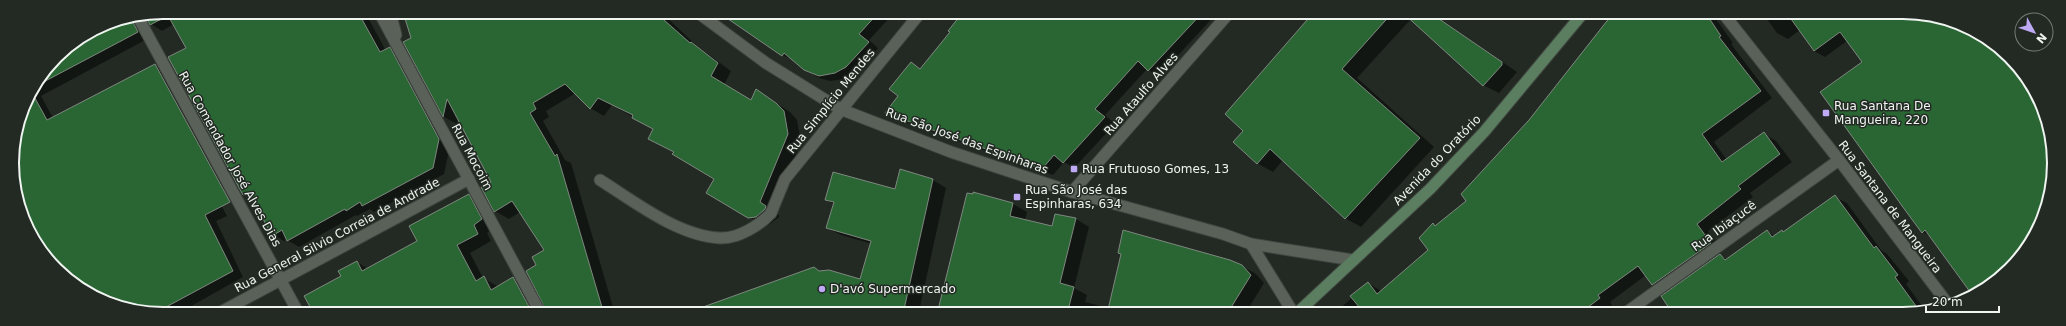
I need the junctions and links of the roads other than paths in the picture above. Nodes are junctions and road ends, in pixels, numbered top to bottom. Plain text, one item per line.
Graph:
1 (383, 19) edge
2 (392, 19) edge
3 (706, 19) edge
4 (915, 19) edge
5 (1224, 19) edge
6 (1578, 19) edge
7 (1728, 19) edge
8 (140, 21) edge
9 (399, 50) junction
10 (840, 109) junction
11 (1839, 160) junction
12 (469, 180) junction
13 (600, 180) dead end
14 (1072, 192) junction
15 (1251, 244) junction
16 (1354, 260) junction
17 (281, 280) junction
18 (1945, 300) edge
19 (230, 307) edge
20 (295, 307) edge
21 (538, 307) edge
22 (1291, 307) edge
23 (1303, 307) edge
24 (1634, 307) edge

1 - 9 street, Rua Mocoim
2 - 9 street
3 - 10 street, Rua São José das Espinharas
4 - 10 street, Rua Simplício Mendes
5 - 14 street, Rua Ataulfo Alves
6 - 16 main road, Avenida do Oratório
7 - 11 street, Rua Santana de Mangueira
8 - 17 street, Rua Comendador José Alves Dias
9 - 12 street, Rua Mocoim
10 - 13 street, Rua Simplício Mendes
10 - 14 street, Rua São José das Espinharas
11 - 18 street, Rua Santana de Mangueira
11 - 24 street, Rua Ibiaçucê
12 - 17 street, Rua General Silvio Correia de Andrade
12 - 21 street, Rua Mocoim
14 - 15 street, Rua São José das Espinharas
15 - 16 street, Rua São José das Espinharas
15 - 22 street
16 - 23 main road, Avenida do Oratório
17 - 19 street, Rua General Silvio Correia de Andrade
17 - 20 street, Rua Comendador José Alves Dias

